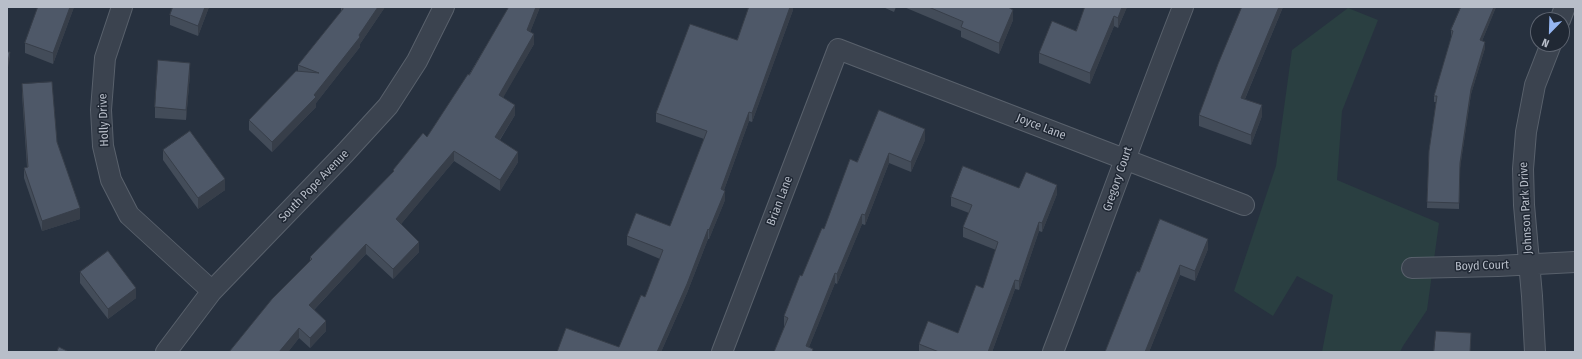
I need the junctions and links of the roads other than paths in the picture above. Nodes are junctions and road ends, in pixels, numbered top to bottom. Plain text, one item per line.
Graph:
1 (122, 7) edge
2 (444, 7) edge
3 (1183, 7) edge
4 (838, 49) joint
5 (1548, 52) edge
6 (1125, 159) junction
7 (1244, 205) dead end
8 (1575, 262) edge
9 (1529, 263) junction
10 (1412, 268) dead end
11 (212, 291) junction
12 (166, 352) edge
13 (722, 352) edge
14 (1053, 352) edge
15 (1535, 352) edge

1 - 11 street, Holly Drive
2 - 11 street, South Pope Avenue
3 - 6 street, Gregory Court
4 - 6 street, Joyce Lane
4 - 13 street, Brian Lane
5 - 9 street, Johnson Park Drive
6 - 7 street, Joyce Lane
6 - 14 street, Gregory Court
8 - 9 street, Boyd Court
9 - 10 street, Boyd Court
9 - 15 street, Johnson Park Drive
11 - 12 street, South Pope Avenue

